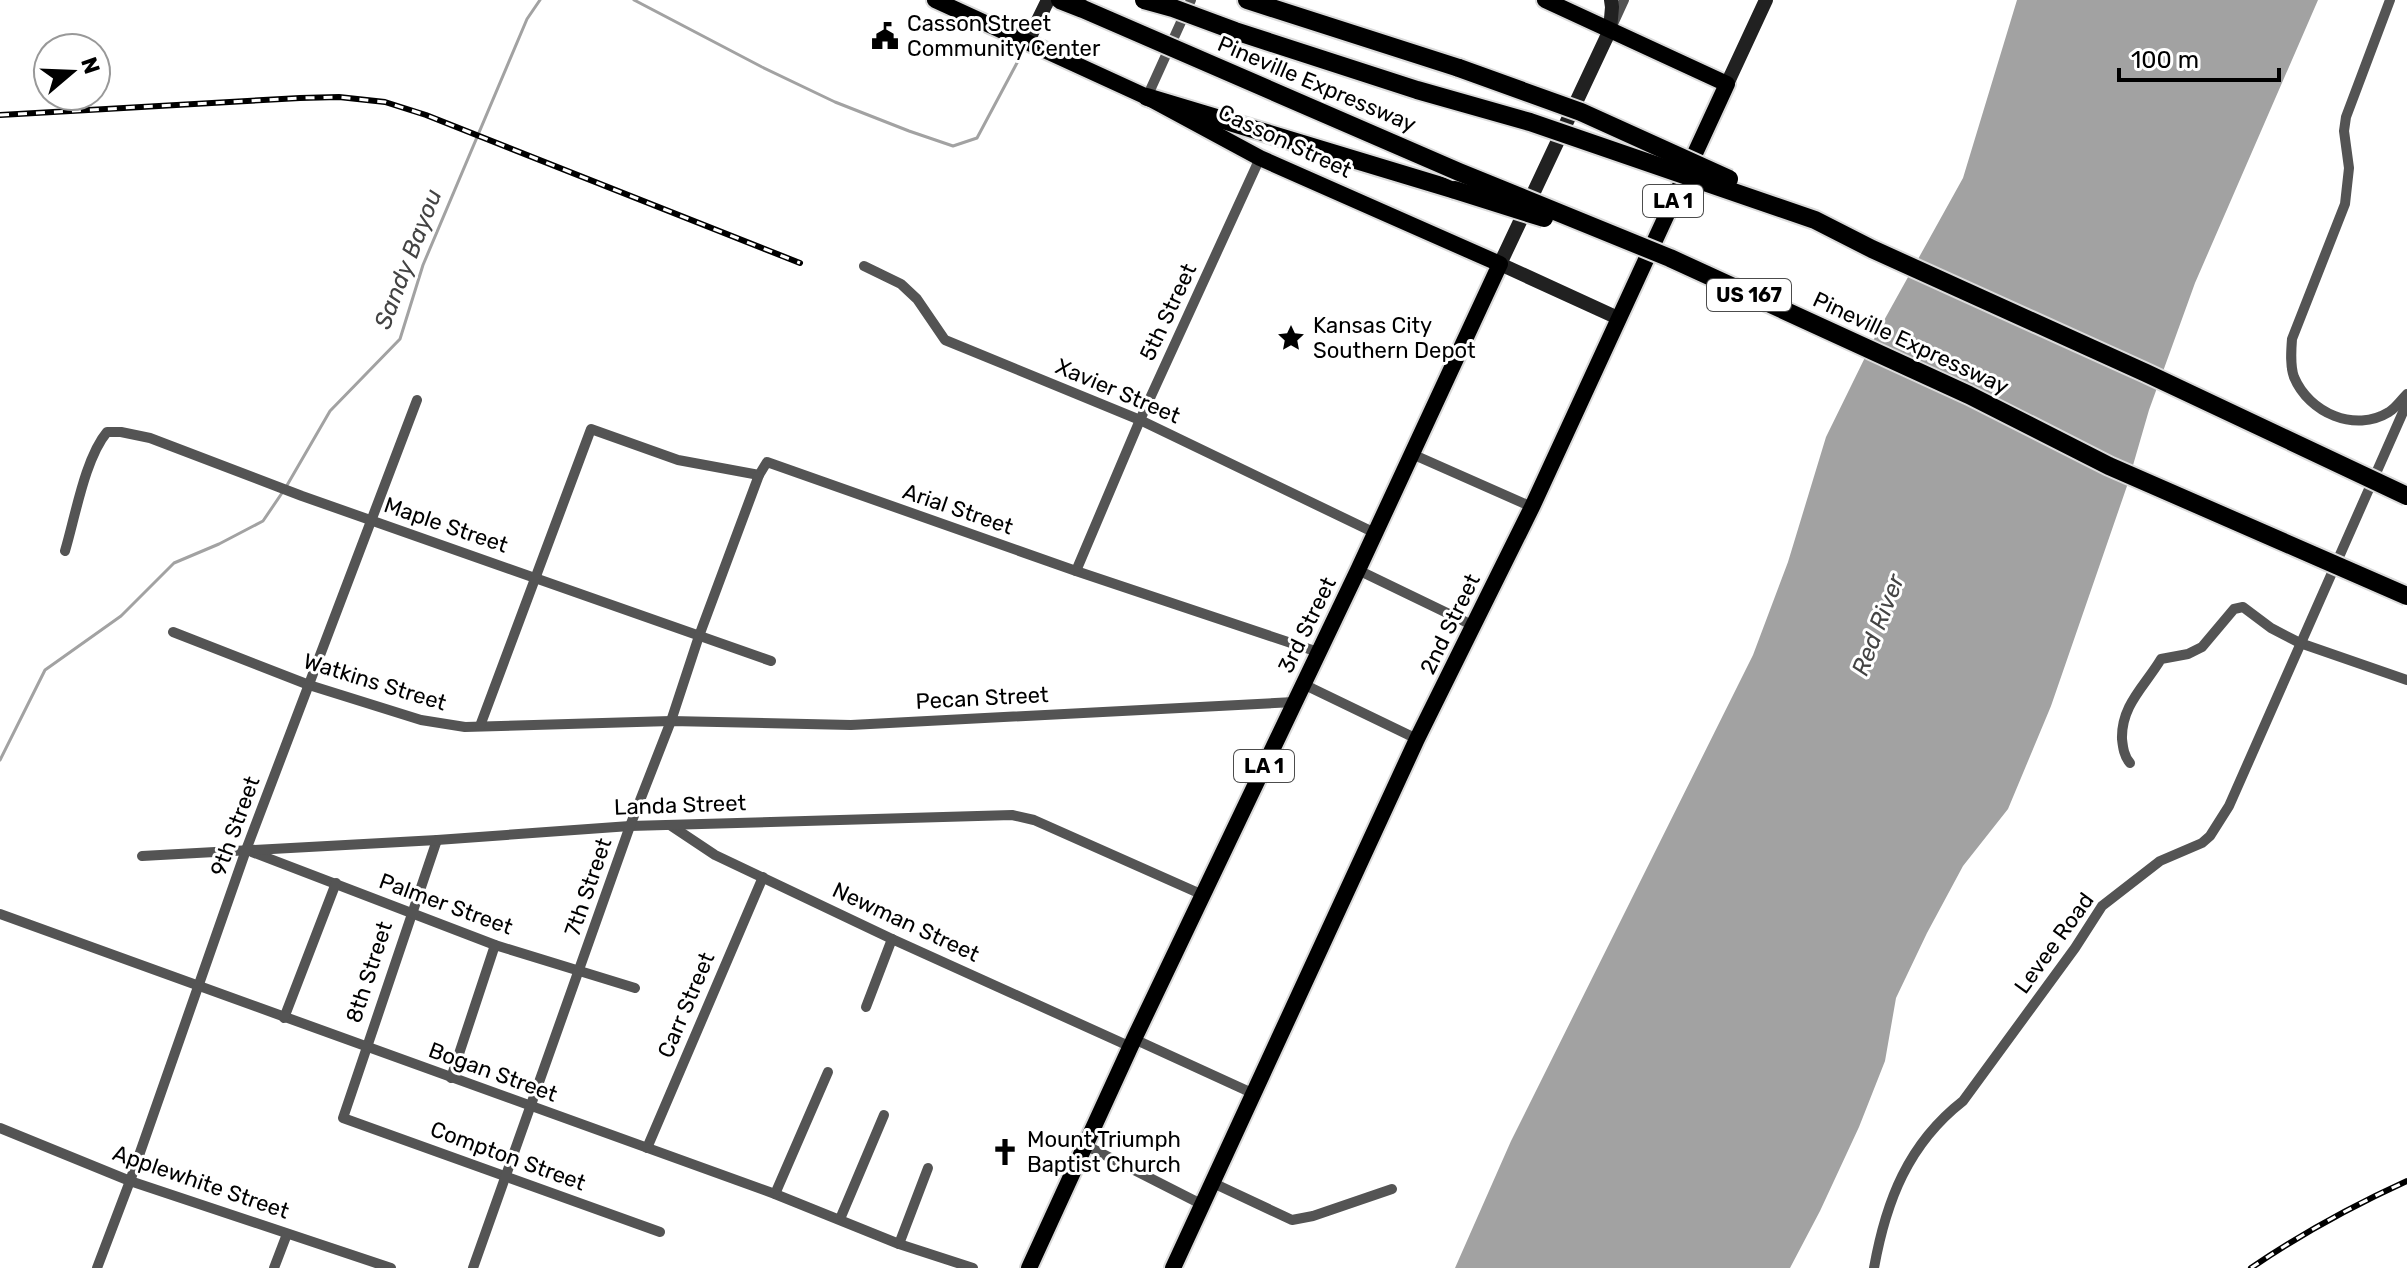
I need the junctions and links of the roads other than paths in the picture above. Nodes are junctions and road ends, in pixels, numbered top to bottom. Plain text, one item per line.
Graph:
1 (935, 0) edge
2 (1048, 0) edge
3 (1062, 0) edge
4 (1144, 0) edge
5 (1191, 0) edge
6 (1247, 0) edge
7 (1545, 0) edge
8 (1611, 0) edge
9 (1624, 0) edge
10 (1766, 0) edge
11 (2390, 0) edge
12 (1610, 30) junction
13 (1027, 43) junction
14 (1727, 84) junction
15 (1147, 97) junction
16 (1260, 158) junction
17 (1815, 220) junction
18 (1670, 258) junction
19 (1500, 264) junction
20 (864, 266) dead end
21 (1618, 318) junction
22 (2407, 394) edge
23 (417, 400) dead end
24 (2407, 403) edge
25 (1140, 420) junction
26 (1412, 454) junction
27 (759, 475) junction
28 (2407, 496) edge
29 (1532, 507) junction
30 (371, 520) junction
31 (1375, 533) junction
32 (65, 551) dead end
33 (1358, 570) junction
34 (1076, 571) junction
35 (535, 578) junction
36 (2407, 596) edge
37 (1474, 626) junction
38 (173, 632) dead end
39 (699, 636) junction
40 (2300, 643) junction
41 (1318, 652) junction
42 (771, 661) dead end
43 (2407, 680) edge
44 (1303, 684) junction
45 (309, 685) junction
46 (1294, 702) junction
47 (671, 721) junction
48 (480, 726) junction
49 (1417, 739) junction
50 (2130, 763) dead end
51 (670, 825) junction
52 (630, 826) junction
53 (437, 840) junction
54 (246, 850) junction
55 (142, 856) dead end
56 (763, 877) junction
57 (336, 883) junction
58 (1203, 895) junction
59 (410, 913) junction
60 (0, 914) edge
61 (892, 939) junction
62 (495, 945) junction
63 (579, 971) junction
64 (199, 986) junction
65 (635, 988) dead end
66 (866, 1007) dead end
67 (284, 1018) junction
68 (1133, 1043) junction
69 (365, 1048) junction
70 (828, 1072) dead end
71 (451, 1078) junction
72 (1252, 1093) junction
73 (530, 1107) junction
74 (884, 1115) dead end
75 (343, 1118) joint
76 (0, 1128) edge
77 (1087, 1146) junction
78 (647, 1148) junction
79 (928, 1168) dead end
80 (506, 1175) junction
81 (130, 1181) junction
82 (1211, 1182) junction
83 (1392, 1189) dead end
84 (775, 1194) junction
85 (1201, 1204) junction
86 (840, 1219) junction
87 (660, 1232) dead end
88 (287, 1234) junction
89 (899, 1244) junction
90 (97, 1268) edge
91 (274, 1268) edge
92 (391, 1268) edge
93 (473, 1268) edge
94 (973, 1268) edge
95 (1029, 1268) edge
96 (1173, 1268) edge
97 (1874, 1268) edge

1 - 13 main road, Casson Street
2 - 13 main road
3 - 18 highway, Pineville Expressway / US 167, bridge
4 - 17 highway, Pineville Expressway, bridge
5 - 15 street
6 - 17 highway, bridge
7 - 12 main road
8 - 12 main road
9 - 12 street, 3rd Street
10 - 14 main road, 2nd Street
11 - 22 street
12 - 14 main road
12 - 19 main road, 3rd Street
13 - 15 main road, Casson Street
14 - 21 main road, 2nd Street / LA 1
15 - 16 main road, Casson Street
15 - 18 highway, bridge
16 - 19 main road, Casson Street
16 - 25 street, 5th Street
17 - 28 highway, Pineville Expressway, bridge
18 - 36 highway, Pineville Expressway / US 167, bridge
19 - 21 main road, Casson Street
19 - 26 main road, 3rd Street / LA 1
20 - 25 street, Xavier Street
21 - 29 main road, 2nd Street / LA 1
23 - 30 street, 9th Street
24 - 40 street, Levee Road
25 - 31 street, Xavier Street
25 - 34 street, 5th Street
26 - 29 street
26 - 31 main road, 3rd Street / LA 1
27 - 34 street, Arial Street
27 - 35 street, Arial Street
27 - 39 street, 7th Street
29 - 37 main road, 2nd Street / LA 1
30 - 32 street, Maple Street
30 - 35 street, Maple Street
30 - 45 street, 9th Street
31 - 33 main road, 3rd Street / LA 1
33 - 37 street
33 - 41 main road, 3rd Street / LA 1
34 - 41 street, Arial Street
35 - 39 street, Maple Street
35 - 48 street
37 - 49 main road, 2nd Street / LA 1
38 - 45 street, Watkins Street
39 - 42 street, Maple Street
39 - 47 street, 7th Street
40 - 43 street
40 - 50 street
40 - 97 street, Levee Road
41 - 44 main road, 3rd Street / LA 1
44 - 46 main road, 3rd Street / LA 1
44 - 49 street
45 - 48 street, Watkins Street
45 - 54 street, 9th Street
46 - 47 street, Pecan Street
46 - 58 main road, 3rd Street / LA 1
47 - 48 street, Watkins Street
47 - 52 street, 7th Street
49 - 72 main road, 2nd Street / LA 1
51 - 52 street, Landa Street
51 - 56 street, Newman Street
51 - 58 street, Landa Street
52 - 53 street, Landa Street
52 - 63 street, 7th Street
53 - 54 street, Landa Street
53 - 59 street, 8th Street
54 - 55 street, Landa Street
54 - 57 street, Palmer Street
54 - 64 street, 9th Street
56 - 61 street, Newman Street
56 - 78 street, Carr Street
57 - 59 street, Palmer Street
57 - 67 street
58 - 68 main road, 3rd Street / LA 1
59 - 62 street, Palmer Street
59 - 69 street, 8th Street
60 - 64 street, Bogan Street
61 - 66 street
61 - 68 street, Newman Street
62 - 63 street, Palmer Street
62 - 71 street
63 - 65 street, Palmer Street
63 - 73 street, 7th Street
64 - 67 street, Bogan Street
64 - 81 street, 9th Street
67 - 69 street, Bogan Street
68 - 72 street, Newman Street
68 - 77 main road, 3rd Street / LA 1
69 - 71 street, Bogan Street
69 - 75 street, 8th Street
70 - 84 street
71 - 73 street, Bogan Street
72 - 82 main road, 2nd Street / LA 1
73 - 78 street, Bogan Street
73 - 80 street, 7th Street
74 - 86 street
75 - 80 street, Compton Street
76 - 81 street, Applewhite Street
77 - 85 street
77 - 95 main road, 3rd Street / LA 1
78 - 84 street, Bogan Street
79 - 89 street
80 - 87 street, Compton Street
80 - 93 street, 7th Street
81 - 88 street, Applewhite Street
81 - 90 street, 9th Street
82 - 83 street
82 - 85 main road, 2nd Street / LA 1
84 - 86 street, Bogan Street
85 - 96 main road, 2nd Street / LA 1
86 - 89 street, Bogan Street
88 - 91 street
88 - 92 street, Applewhite Street
89 - 94 street, Bogan Street

